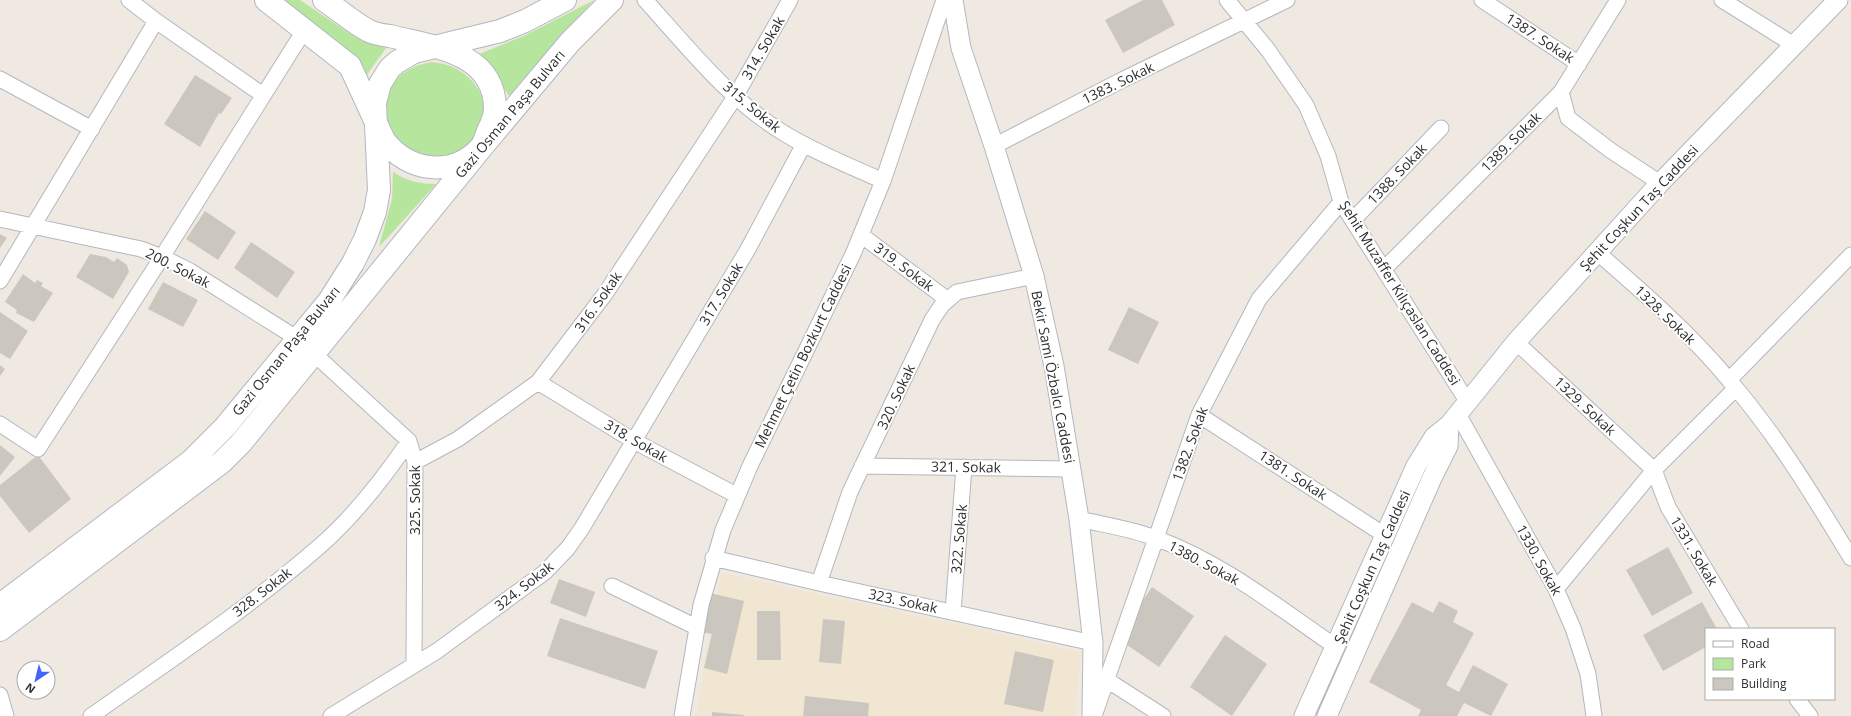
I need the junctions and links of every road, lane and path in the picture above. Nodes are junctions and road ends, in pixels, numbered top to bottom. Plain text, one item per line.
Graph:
1 (129, 0) edge
2 (266, 0) edge
3 (324, 0) edge
4 (565, 0) edge
5 (612, 0) edge
6 (645, 0) edge
7 (790, 0) edge
8 (944, 0) edge
9 (953, 0) edge
10 (1228, 0) edge
11 (1287, 0) edge
12 (1482, 0) edge
13 (1618, 0) edge
14 (1722, 0) edge
15 (1838, 0) edge
16 (156, 21) junction
17 (1244, 23) junction
18 (305, 29) junction
19 (1794, 45) junction
20 (435, 48) junction
21 (1579, 64) junction
22 (0, 79) edge
23 (1561, 92) junction
24 (263, 95) junction
25 (735, 97) junction
26 (377, 122) junction
27 (1441, 128) dead end
28 (92, 129) junction
29 (804, 144) junction
30 (994, 146) junction
31 (482, 147) junction
32 (883, 181) junction
33 (1660, 183) junction
34 (1342, 202) junction
35 (0, 218) edge
36 (1353, 220) junction
37 (34, 227) junction
38 (861, 235) junction
39 (1598, 253) junction
40 (1851, 254) edge
41 (162, 257) junction
42 (1385, 268) junction
43 (1034, 276) junction
44 (0, 281) edge
45 (948, 300) junction
46 (298, 339) junction
47 (1516, 342) junction
48 (315, 353) junction
49 (538, 382) junction
50 (1733, 384) junction
51 (1458, 413) junction
52 (1200, 415) junction
53 (0, 424) edge
54 (409, 441) junction
55 (634, 441) junction
56 (415, 462) junction
57 (862, 466) junction
58 (964, 467) junction
59 (1070, 469) junction
60 (1654, 470) junction
61 (736, 495) junction
62 (1079, 519) junction
63 (1386, 536) junction
64 (1156, 538) junction
65 (713, 558) junction
66 (1851, 558) edge
67 (820, 583) junction
68 (612, 586) dead end
69 (1556, 589) junction
70 (0, 605) edge
71 (953, 612) junction
72 (696, 627) junction
73 (1740, 628) edge
74 (0, 630) edge
75 (1093, 643) junction
76 (1336, 647) junction
77 (414, 665) junction
78 (1107, 680) junction
79 (0, 695) edge
80 (1798, 700) edge
81 (6, 716) edge
82 (91, 716) edge
83 (331, 716) edge
84 (682, 716) edge
85 (1093, 716) edge
86 (1163, 716) edge
87 (1304, 716) edge
88 (1327, 716) edge
89 (1594, 716) edge
90 (1810, 716) edge

1 - 16 street
2 - 18 main road
3 - 20 main road
4 - 20 main road, Gazi Osman Paşa Bulvarı
5 - 31 main road, Gazi Osman Paşa Bulvarı
6 - 25 street, 315. Sokak
7 - 25 street, 314. Sokak
8 - 32 street, Mehmet Çetin Bozkurt Caddesi
9 - 30 street, Bekir Sami Özbalcı Caddesi
10 - 17 street, Şehit Muzaffer Kılıçaslan Caddesi
11 - 17 street, 1383. Sokak
12 - 21 street, 1387. Sokak
13 - 21 street, 1389. Sokak
14 - 19 street
15 - 19 street, Şehit Coşkun Taş Caddesi
16 - 24 street
16 - 28 street
17 - 30 street, 1383. Sokak
17 - 34 street, Şehit Muzaffer Kılıçaslan Caddesi
18 - 24 street
18 - 26 main road
19 - 33 street, Şehit Coşkun Taş Caddesi
20 - 26 main road, Gazi Osman Paşa Bulvarı
20 - 31 main road
21 - 23 street, 1389. Sokak
22 - 28 street
23 - 33 street
23 - 42 street, 1389. Sokak
24 - 41 street
25 - 29 street, 315. Sokak
25 - 49 street, 316. Sokak
26 - 31 main road
26 - 46 main road, Gazi Osman Paşa Bulvarı
27 - 36 street, 1388. Sokak
28 - 37 street
29 - 32 street, 315. Sokak
29 - 55 street, 317. Sokak
30 - 43 street, Bekir Sami Özbalcı Caddesi
31 - 48 main road, Gazi Osman Paşa Bulvarı
32 - 38 street, Mehmet Çetin Bozkurt Caddesi
33 - 39 street, Şehit Coşkun Taş Caddesi
34 - 36 street, Şehit Muzaffer Kılıçaslan Caddesi
34 - 52 street, 1382. Sokak
35 - 37 street, 200. Sokak
36 - 42 street, Şehit Muzaffer Kılıçaslan Caddesi
37 - 41 street, 200. Sokak
37 - 44 street
38 - 45 street, 319. Sokak
38 - 61 street, Mehmet Çetin Bozkurt Caddesi
39 - 47 street, Şehit Coşkun Taş Caddesi
39 - 50 street, 1328. Sokak
40 - 50 street
41 - 46 street, 200. Sokak
41 - 53 street
42 - 51 street, Şehit Muzaffer Kılıçaslan Caddesi
43 - 45 street, 320. Sokak
43 - 59 street, Bekir Sami Özbalcı Caddesi
45 - 57 street, 320. Sokak
46 - 48 street, 200. Sokak
46 - 70 main road, Gazi Osman Paşa Bulvarı
47 - 51 street, Şehit Coşkun Taş Caddesi
47 - 60 street, 1329. Sokak
48 - 54 street
48 - 74 main road, Gazi Osman Paşa Bulvarı
49 - 55 street, 318. Sokak
49 - 56 street, 316. Sokak
50 - 60 street
50 - 66 street, 1328. Sokak
51 - 63 street, Şehit Coşkun Taş Caddesi
51 - 69 street, 1330. Sokak
51 - 88 street, Şehit Coşkun Taş Caddesi
52 - 63 street, 1381. Sokak
52 - 64 street, 1382. Sokak
54 - 56 street, 325. Sokak
54 - 82 street, 328. Sokak
55 - 61 street, 318. Sokak
55 - 77 street, 324. Sokak
56 - 77 street, 325. Sokak
57 - 58 street, 321. Sokak
57 - 67 street, 320. Sokak
58 - 59 street, 321. Sokak
58 - 71 street, 322. Sokak
59 - 62 street, Bekir Sami Özbalcı Caddesi
60 - 69 street
60 - 73 street, 1331. Sokak
61 - 65 street, Mehmet Çetin Bozkurt Caddesi
62 - 64 street, 1380. Sokak
62 - 75 street, Bekir Sami Özbalcı Caddesi
63 - 76 street, Şehit Coşkun Taş Caddesi
64 - 76 street, 1380. Sokak
64 - 78 street, 1382. Sokak
65 - 67 street, 323. Sokak
65 - 72 street, Mehmet Çetin Bozkurt Caddesi
67 - 71 street, 323. Sokak
68 - 72 street
69 - 89 street, 1330. Sokak
71 - 75 street, 323. Sokak
72 - 84 street, Mehmet Çetin Bozkurt Caddesi
75 - 85 street, Bekir Sami Özbalcı Caddesi
76 - 87 street, Şehit Coşkun Taş Caddesi
77 - 83 street, 324. Sokak
78 - 85 street, 1382. Sokak
78 - 86 street
79 - 81 street
80 - 90 street

